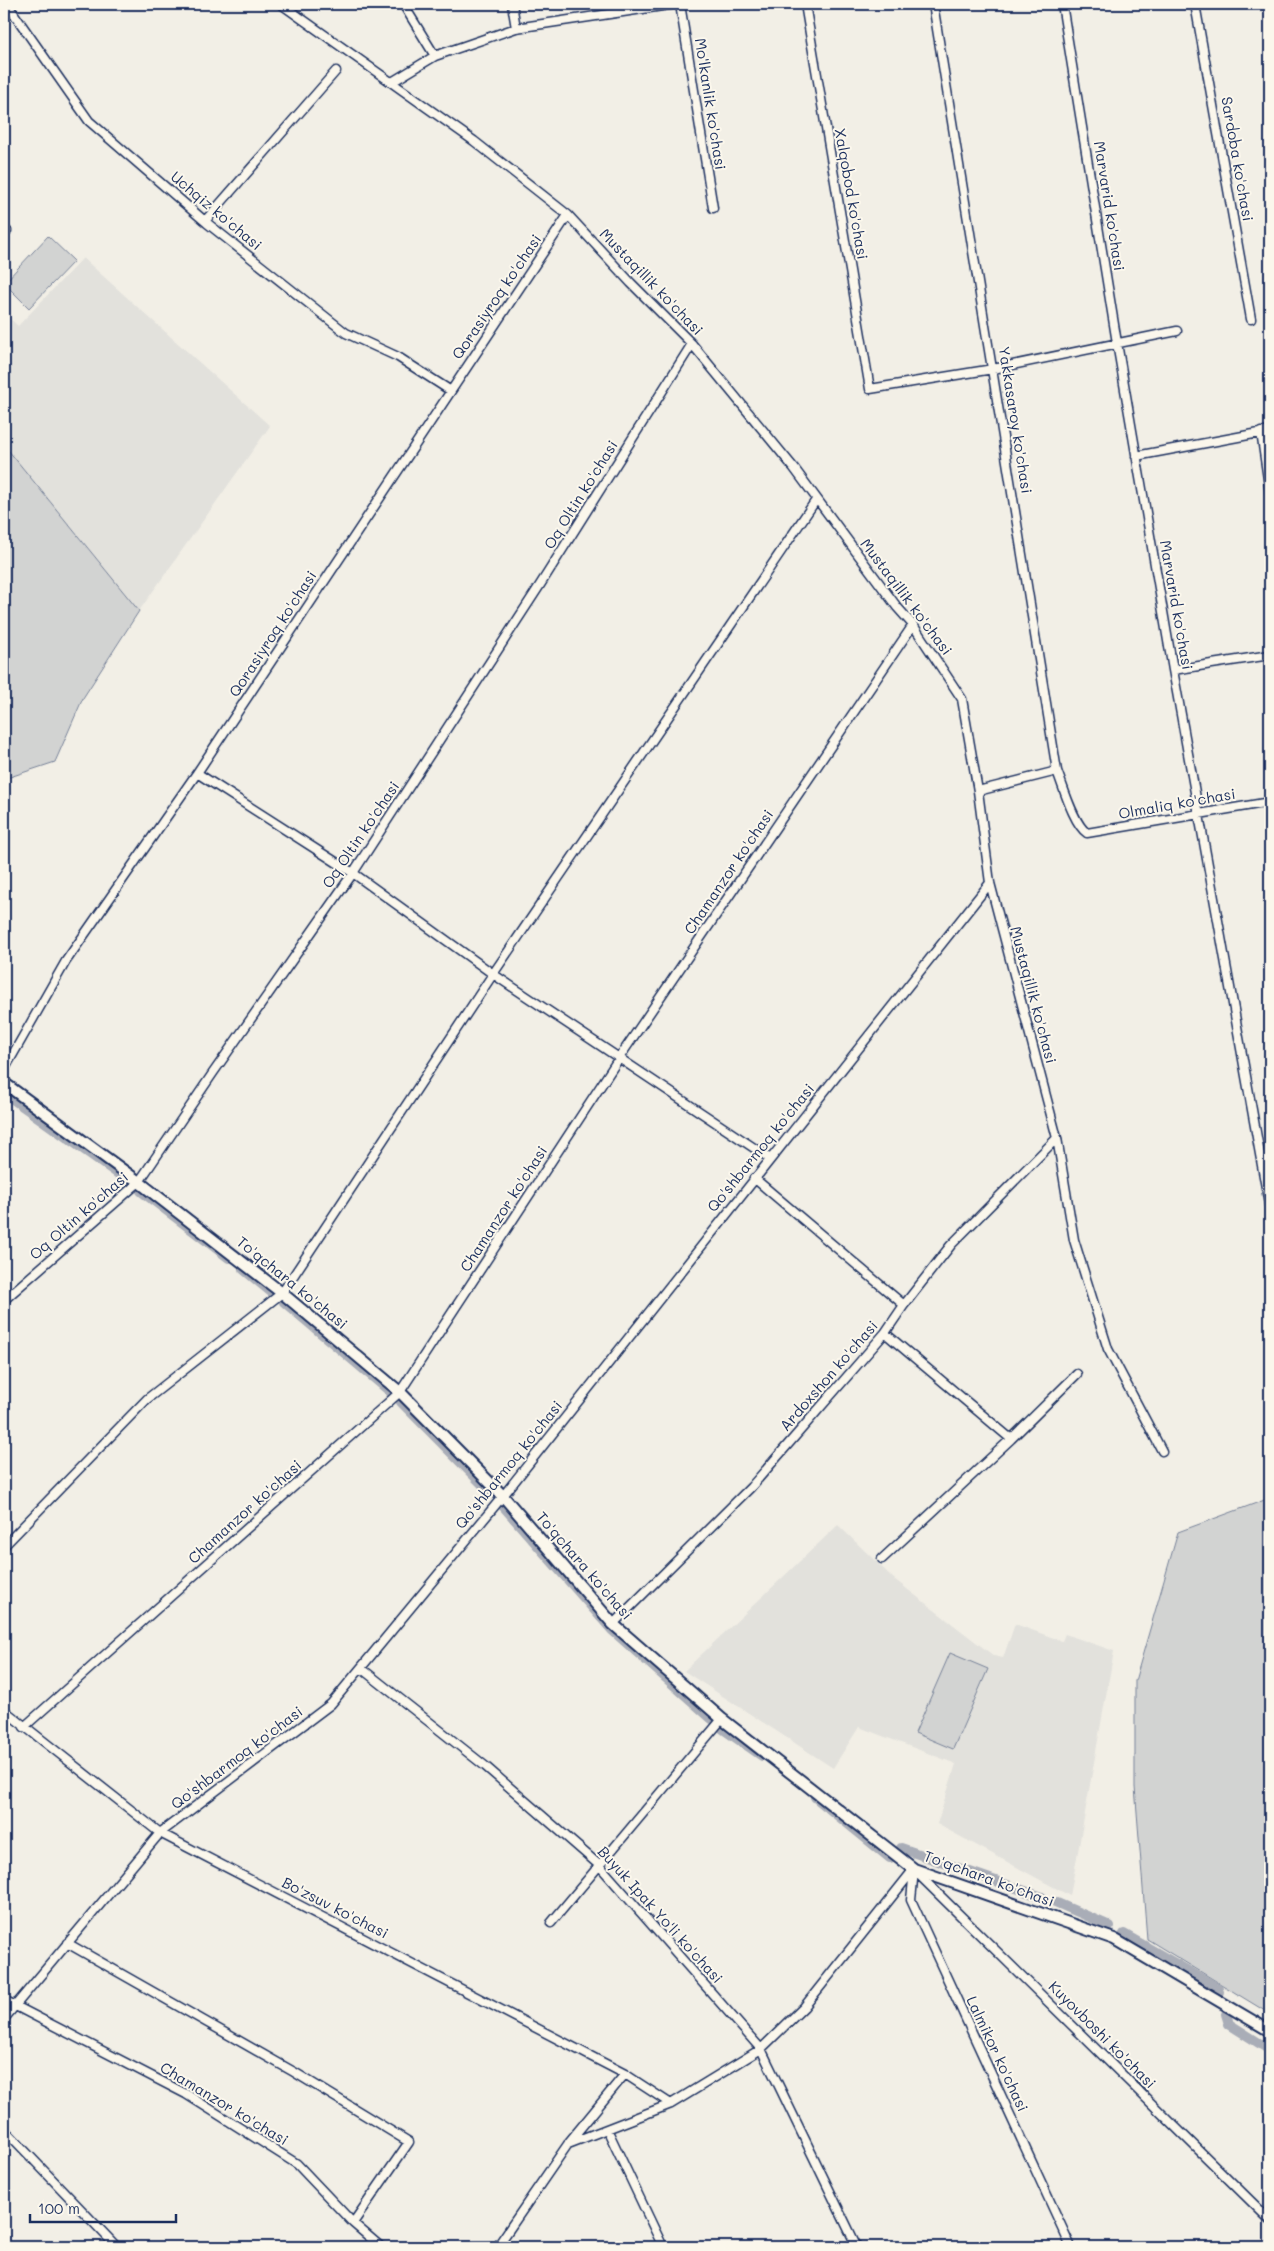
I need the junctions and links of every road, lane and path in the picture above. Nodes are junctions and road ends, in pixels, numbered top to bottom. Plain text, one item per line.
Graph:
1 (7, 4) edge
2 (281, 4) edge
3 (403, 4) edge
4 (512, 4) edge
5 (676, 4) edge
6 (680, 4) edge
7 (805, 4) edge
8 (933, 4) edge
9 (1062, 4) edge
10 (1195, 4) edge
11 (516, 28) junction
12 (435, 56) junction
13 (336, 71) dead end
14 (392, 82) junction
15 (713, 208) dead end
16 (568, 215) junction
17 (205, 221) junction
18 (1251, 319) dead end
19 (1177, 331) dead end
20 (1117, 343) junction
21 (692, 344) junction
22 (993, 369) junction
23 (451, 391) junction
24 (1270, 431) edge
25 (1261, 432) junction
26 (1136, 456) junction
27 (1270, 493) edge
28 (816, 500) junction
29 (914, 625) junction
30 (1270, 655) edge
31 (1173, 670) junction
32 (1057, 770) junction
33 (198, 773) junction
34 (978, 791) junction
35 (1270, 802) edge
36 (1201, 814) junction
37 (1088, 833) joint
38 (353, 873) junction
39 (990, 883) junction
40 (493, 974) junction
41 (619, 1058) junction
42 (4, 1070) edge
43 (4, 1083) edge
44 (1057, 1138) junction
45 (769, 1158) junction
46 (754, 1178) junction
47 (140, 1182) junction
48 (1270, 1210) edge
49 (282, 1293) junction
50 (4, 1300) edge
51 (904, 1305) junction
52 (885, 1333) junction
53 (1077, 1374) dead end
54 (400, 1392) junction
55 (1011, 1439) junction
56 (1162, 1450) dead end
57 (503, 1496) junction
58 (4, 1546) edge
59 (882, 1558) dead end
60 (613, 1624) junction
61 (361, 1668) junction
62 (4, 1710) edge
63 (722, 1719) junction
64 (24, 1727) junction
65 (160, 1834) junction
66 (599, 1864) junction
67 (914, 1869) junction
68 (551, 1922) dead end
69 (66, 1943) junction
70 (4, 2000) edge
71 (15, 2006) junction
72 (4, 2019) edge
73 (1270, 2031) edge
74 (762, 2049) junction
75 (624, 2074) junction
76 (671, 2104) junction
77 (4, 2129) edge
78 (607, 2129) junction
79 (568, 2144) junction
80 (1270, 2220) edge
81 (353, 2223) junction
82 (117, 2247) edge
83 (381, 2247) edge
84 (497, 2247) edge
85 (663, 2247) edge
86 (857, 2247) edge
87 (1071, 2247) edge

1 - 17 street, Uchqiz ko'chasi
2 - 14 street, Mustaqillik ko'chasi
3 - 12 street
4 - 11 street
5 - 11 street
6 - 15 street, Mo'lkanlik ko'chasi
7 - 22 street, Xalqobod ko'chasi
8 - 22 street, Yakkasaroy ko'chasi
9 - 20 street, Marvarid ko'chasi
10 - 18 street, Sardoba ko'chasi
11 - 12 street
12 - 14 street
13 - 17 street
14 - 16 street, Mustaqillik ko'chasi
16 - 21 street, Mustaqillik ko'chasi
16 - 23 street, Qorasiyroq ko'chasi
17 - 23 street, Uchqiz ko'chasi
19 - 20 street
20 - 22 street
20 - 26 street, Marvarid ko'chasi
21 - 28 street, Mustaqillik ko'chasi
21 - 38 street, Oq Oltin ko'chasi
22 - 32 street, Yakkasaroy ko'chasi
23 - 33 street, Qorasiyroq ko'chasi
24 - 25 street
25 - 26 street
25 - 27 street
26 - 31 street, Marvarid ko'chasi
28 - 29 street, Mustaqillik ko'chasi
28 - 40 street
29 - 34 street, Mustaqillik ko'chasi
29 - 41 street, Chamanzor ko'chasi
30 - 31 street
31 - 36 street, Marvarid ko'chasi
32 - 34 street
32 - 37 street, Yakkasaroy ko'chasi
33 - 38 street
33 - 42 street, Qorasiyroq ko'chasi
34 - 39 street, Mustaqillik ko'chasi
35 - 36 street, Olmaliq ko'chasi
36 - 37 street, Olmaliq ko'chasi
36 - 48 street, Marvarid ko'chasi
38 - 40 street
38 - 47 street, Oq Oltin ko'chasi
39 - 44 street, Mustaqillik ko'chasi
39 - 45 street, Qo'shbarmoq ko'chasi
40 - 41 street
40 - 49 street
41 - 45 street
41 - 54 street, Chamanzor ko'chasi
43 - 47 street, To'qchara ko'chasi
44 - 51 street, Ardoxshon ko'chasi
44 - 56 street, Mustaqillik ko'chasi
45 - 46 street, Qo'shbarmoq ko'chasi
46 - 51 street
46 - 57 street, Qo'shbarmoq ko'chasi
47 - 49 street, To'qchara ko'chasi
47 - 50 street, Oq Oltin ko'chasi
49 - 54 street, To'qchara ko'chasi
49 - 58 street
51 - 52 street, Ardoxshon ko'chasi
52 - 55 street
52 - 60 street, Ardoxshon ko'chasi
53 - 55 street
54 - 57 street, To'qchara ko'chasi
54 - 64 street, Chamanzor ko'chasi
55 - 59 street
57 - 60 street, To'qchara ko'chasi
57 - 61 street, Qo'shbarmoq ko'chasi
60 - 63 street, To'qchara ko'chasi
61 - 65 street, Qo'shbarmoq ko'chasi
61 - 66 street, Buyuk Ipak Yo'li ko'chasi
62 - 64 street, Bo'zsuv ko'chasi
63 - 66 street
63 - 67 street, To'qchara ko'chasi
64 - 65 street, Bo'zsuv ko'chasi
65 - 69 street, Qo'shbarmoq ko'chasi
65 - 75 street, Bo'zsuv ko'chasi
66 - 68 street
66 - 74 street, Buyuk Ipak Yo'li ko'chasi
67 - 73 street, To'qchara ko'chasi
67 - 74 street
67 - 80 street, Kuyovboshi ko'chasi
67 - 87 street, Lalmikor ko'chasi
69 - 71 street, Qo'shbarmoq ko'chasi
69 - 81 street
70 - 71 street, Chamanzor ko'chasi
71 - 72 street, Qo'shbarmoq ko'chasi
71 - 81 street, Chamanzor ko'chasi
74 - 76 street
74 - 86 street, Buyuk Ipak Yo'li ko'chasi
75 - 76 street, Bo'zsuv ko'chasi
75 - 79 street
76 - 78 street
77 - 82 street
78 - 79 street
78 - 85 street
79 - 84 street
81 - 83 street, Chamanzor ko'chasi

